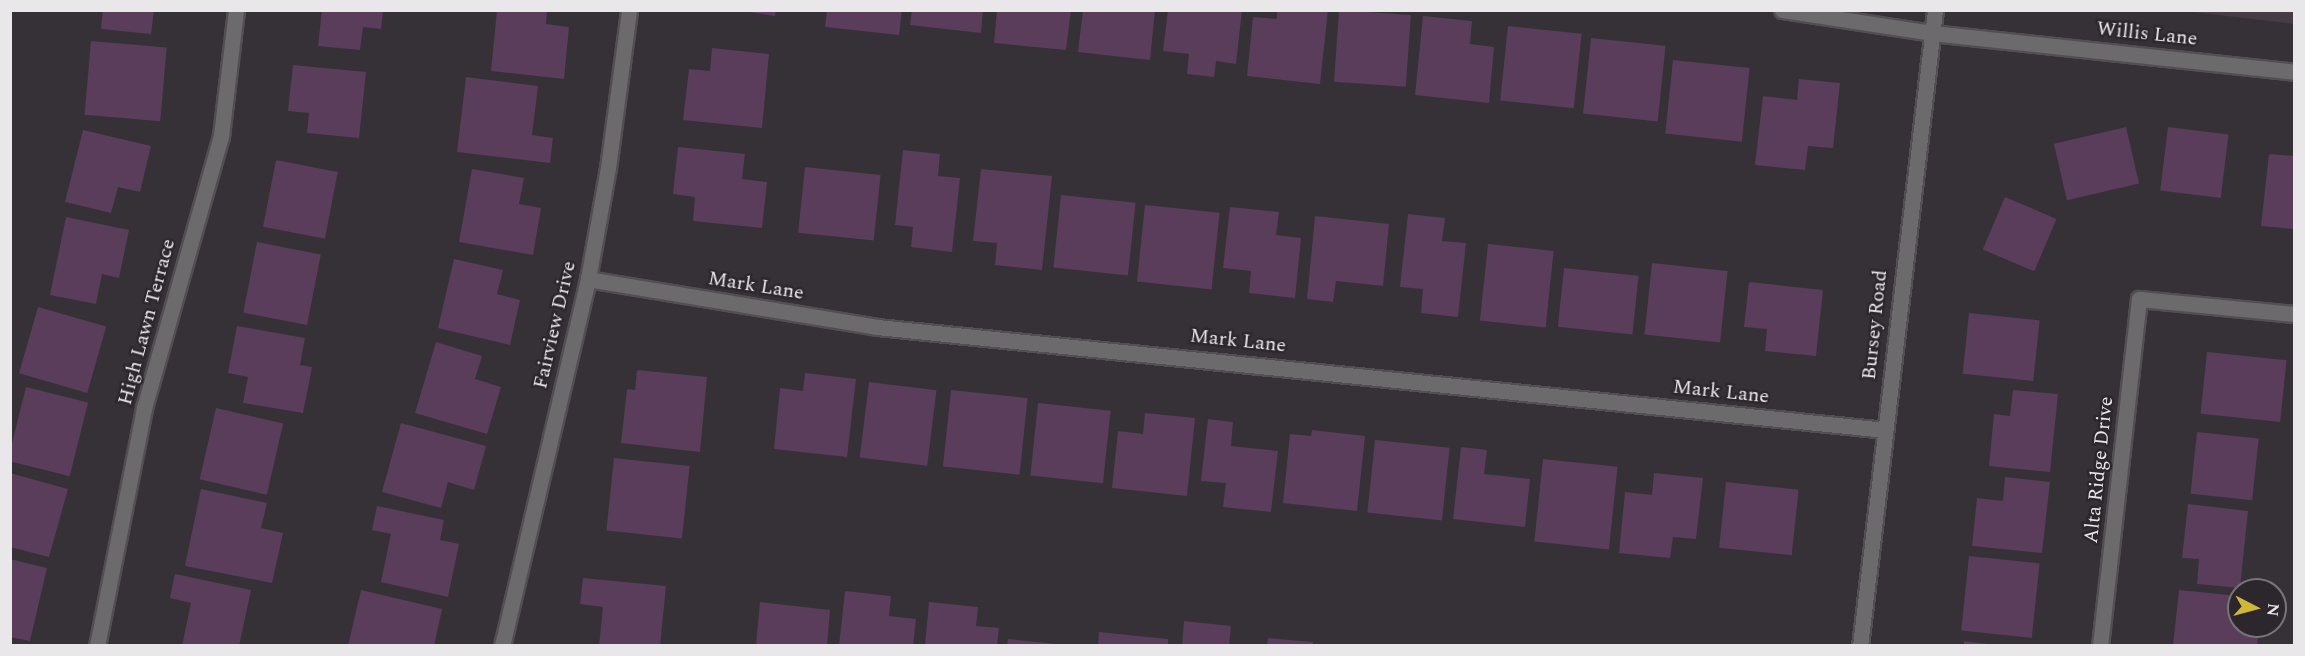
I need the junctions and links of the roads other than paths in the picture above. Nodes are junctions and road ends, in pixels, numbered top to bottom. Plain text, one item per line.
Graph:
1 (236, 10) edge
2 (628, 10) edge
3 (1782, 10) edge
4 (1935, 10) edge
5 (1932, 33) junction
6 (2295, 72) edge
7 (588, 279) junction
8 (2295, 314) edge
9 (1885, 430) junction
10 (97, 645) edge
11 (502, 645) edge
12 (1860, 645) edge
13 (2100, 645) edge

1 - 10 street, High Lawn Terrace
2 - 7 street, Fairview Drive
3 - 5 street, Willis Lane
4 - 5 street, Bursey Road
5 - 6 street, Willis Lane
5 - 9 street, Bursey Road
7 - 9 street, Mark Lane
7 - 11 street, Fairview Drive
8 - 13 street, Alta Ridge Drive
9 - 12 street, Bursey Road

